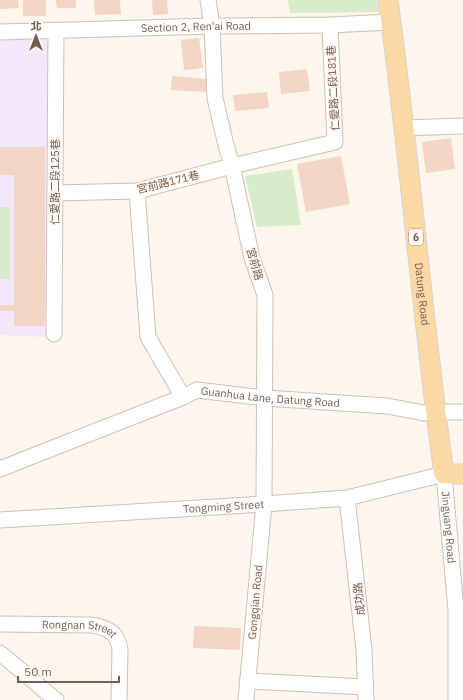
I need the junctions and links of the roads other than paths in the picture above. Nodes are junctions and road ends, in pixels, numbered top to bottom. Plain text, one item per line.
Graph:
1 (208, 0) edge
2 (388, 0) edge
3 (391, 22) junction
4 (330, 25) junction
5 (212, 26) junction
6 (56, 30) junction
7 (0, 32) edge
8 (463, 126) edge
9 (404, 128) junction
10 (232, 166) junction
11 (136, 191) junction
12 (55, 193) junction
13 (54, 334) dead end
14 (183, 397) junction
15 (264, 398) junction
16 (435, 412) junction
17 (463, 412) edge
18 (0, 469) edge
19 (444, 474) junction
20 (463, 474) edge
21 (347, 498) junction
22 (264, 504) junction
23 (0, 520) edge
24 (0, 624) edge
25 (0, 654) edge
26 (247, 681) junction
27 (366, 693) edge
28 (56, 700) edge
29 (120, 700) edge
30 (246, 700) edge
31 (456, 700) edge

1 - 5 street, 宮前路
2 - 3 main road, Datung Road / 6
3 - 4 street, Section 2, Ren'ai Road
3 - 9 main road, Datung Road / 6
4 - 5 street, Section 2, Ren'ai Road
4 - 10 street, 仁愛路二段181巷
5 - 6 street, Section 2, Ren'ai Road
5 - 10 street, 宮前路
6 - 7 street, Section 2, Ren'ai Road
6 - 12 street, 仁愛路二段125巷
8 - 9 street
9 - 16 main road, Datung Road / 6
10 - 11 street, 宮前路171巷
10 - 15 street, 宮前路
11 - 12 street, 宮前路171巷
11 - 14 street
12 - 13 street, 仁愛路二段125巷
14 - 15 street, Guanhua Lane, Datung Road
14 - 18 street, Guanhua Lane, Datung Road
15 - 16 street, Guanhua Lane, Datung Road
15 - 22 street, 宮前路
16 - 17 street, Guanhua Lane, Datung Road
16 - 19 main road, Datung Road / 6
19 - 20 main road
19 - 21 street, Tongming Street
19 - 31 street, Jinguang Road
21 - 22 street, Tongming Street
21 - 27 street, 成功路
22 - 23 street, Tongming Street
22 - 26 street, Gongqian Road
24 - 29 street, Rongnan Street
25 - 28 street
26 - 27 street
26 - 30 street, Gongqian Road

